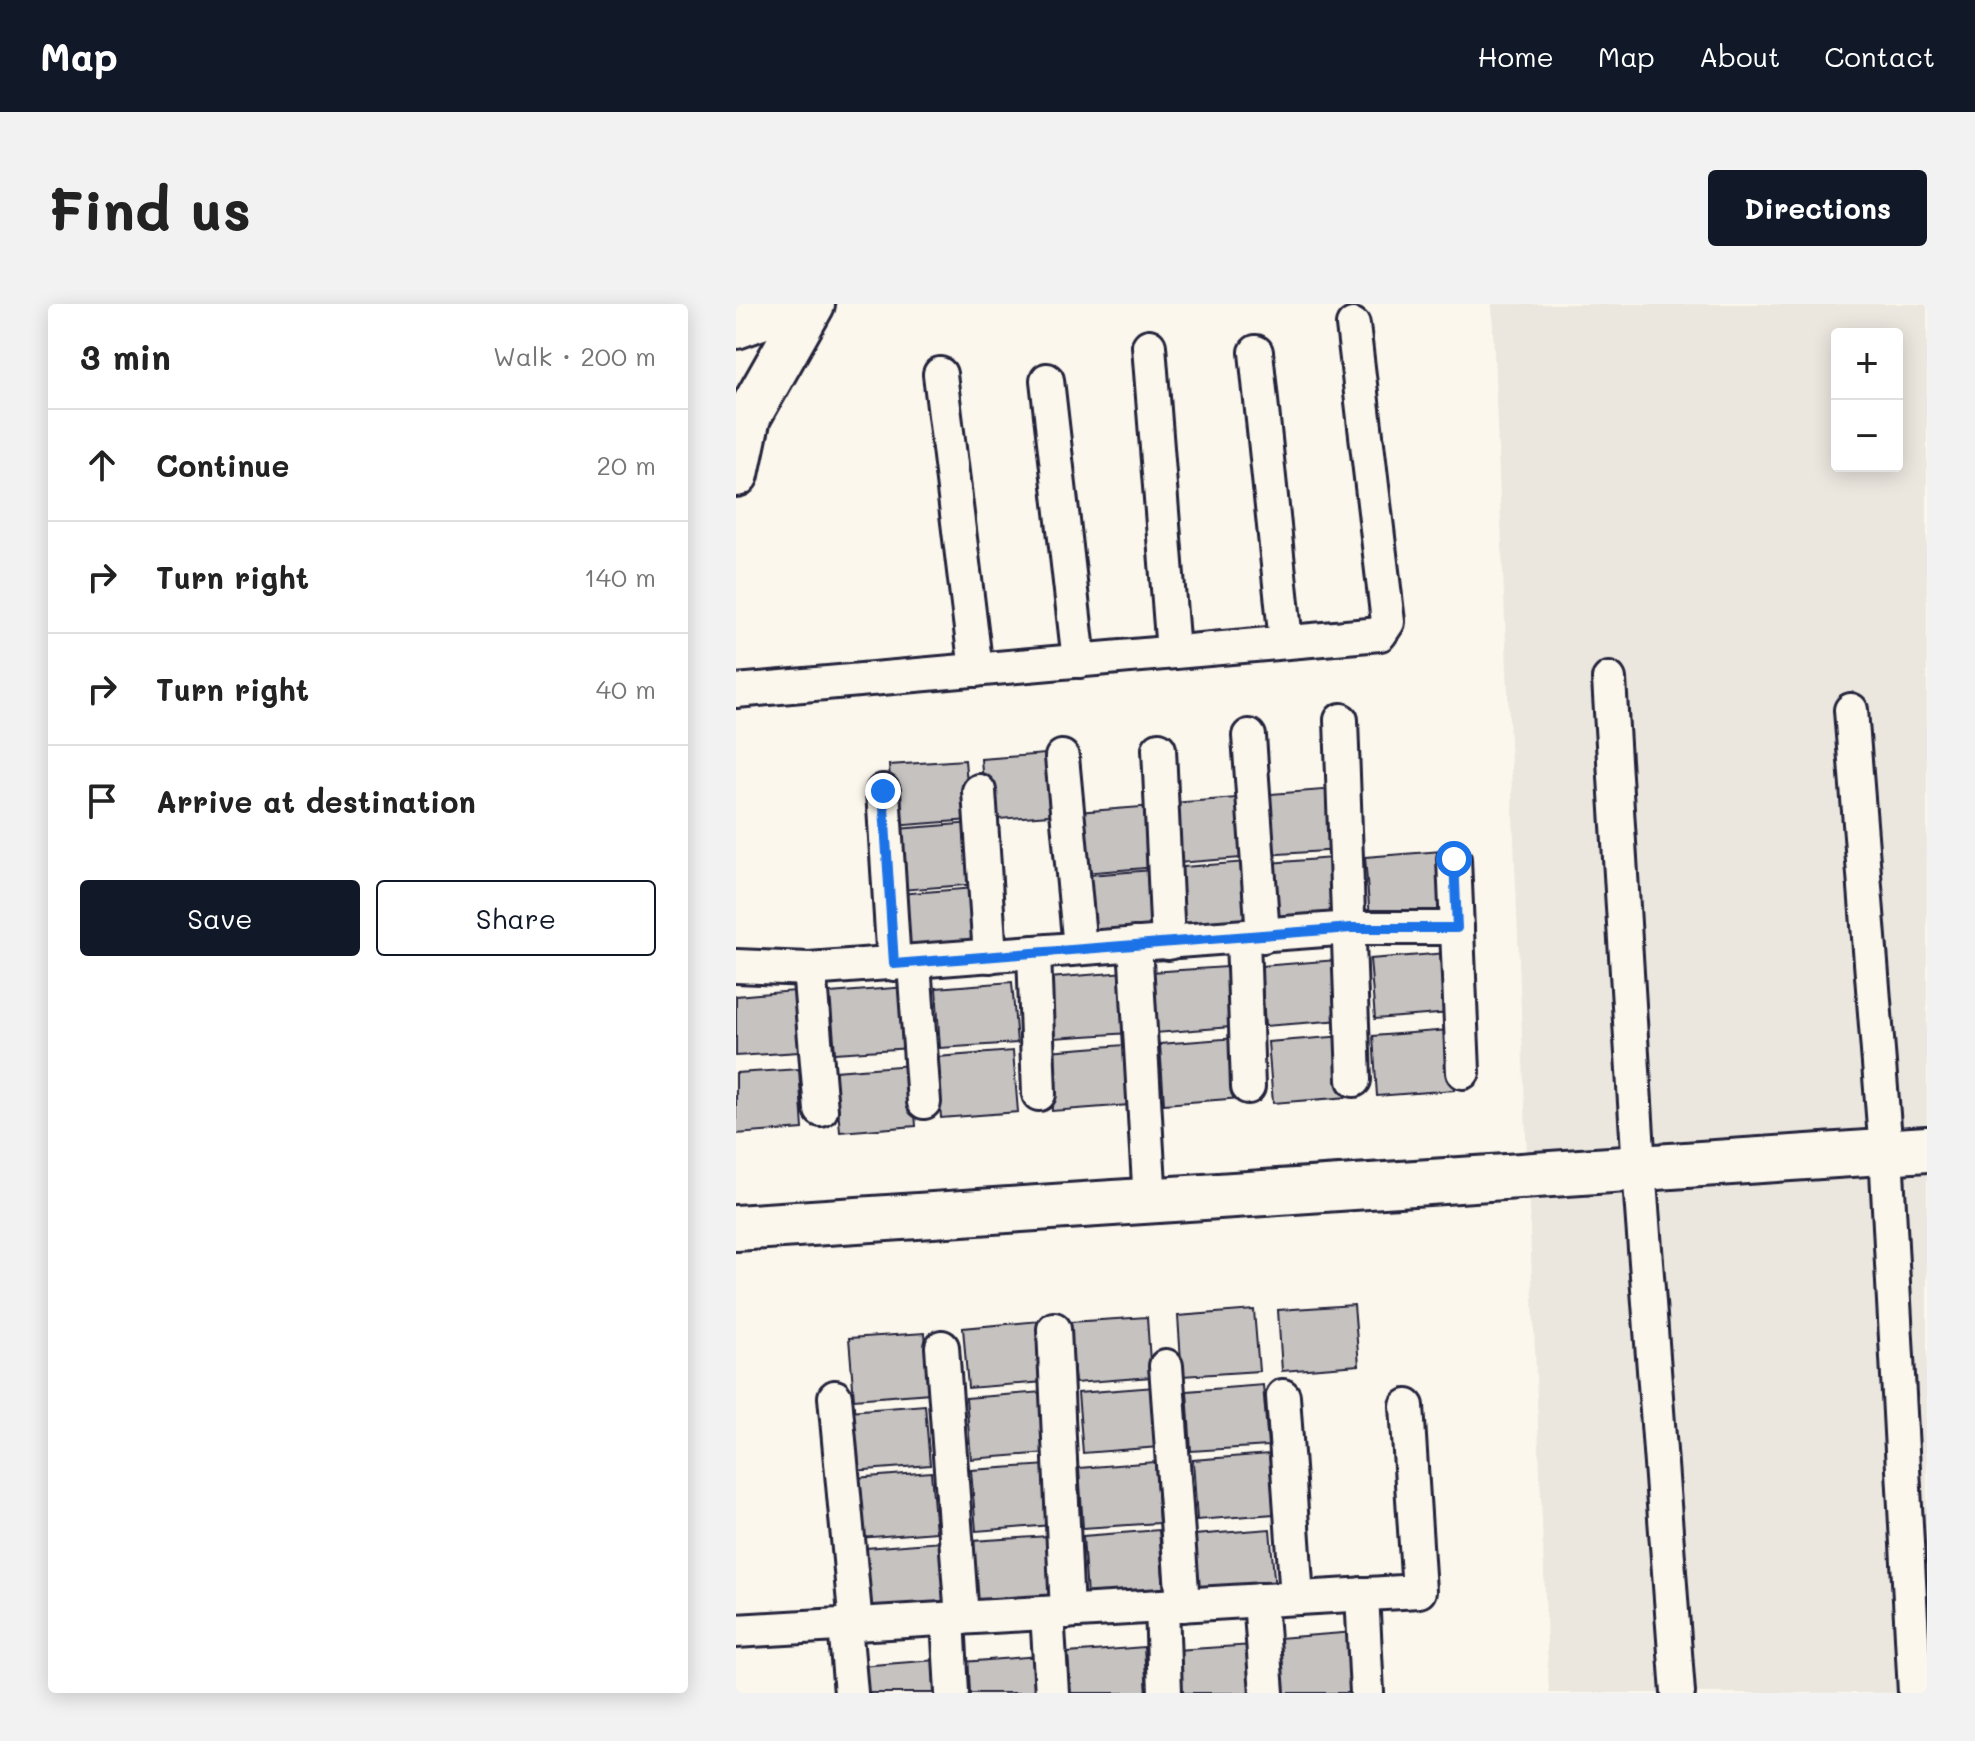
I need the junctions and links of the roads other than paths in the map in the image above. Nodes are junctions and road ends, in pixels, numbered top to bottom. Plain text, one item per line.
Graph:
1 (797, 304) edge
2 (812, 304) edge
3 (1353, 325) dead end
4 (736, 326) edge
5 (1149, 346) dead end
6 (1256, 352) dead end
7 (940, 374) dead end
8 (1047, 380) dead end
9 (736, 474) edge
10 (1286, 642) junction
11 (1173, 652) junction
12 (1079, 661) junction
13 (976, 670) junction
14 (1609, 679) dead end
15 (736, 691) edge
16 (1851, 710) dead end
17 (1341, 720) dead end
18 (1249, 736) dead end
19 (1159, 749) dead end
20 (1062, 757) dead end
21 (883, 791) dead end
22 (979, 791) dead end
23 (1454, 859) dead end
24 (1351, 928) junction
25 (1457, 928) junction
26 (1253, 937) junction
27 (1168, 943) junction
28 (1135, 944) junction
29 (1080, 948) junction
30 (1034, 952) junction
31 (990, 956) junction
32 (904, 964) junction
33 (736, 966) edge
34 (809, 969) junction
35 (1463, 1072) dead end
36 (1354, 1080) dead end
37 (1248, 1087) dead end
38 (1039, 1094) dead end
39 (924, 1102) dead end
40 (821, 1110) dead end
41 (1906, 1151) edge
42 (1639, 1168) junction
43 (1150, 1202) junction
44 (736, 1228) edge
45 (1054, 1329) dead end
46 (942, 1347) dead end
47 (1166, 1366) dead end
48 (1283, 1396) dead end
49 (835, 1397) dead end
50 (1407, 1406) dead end
51 (1362, 1594) junction
52 (1297, 1598) junction
53 (1260, 1600) junction
54 (1172, 1605) junction
55 (1057, 1612) junction
56 (955, 1619) junction
57 (851, 1625) junction
58 (736, 1631) edge
59 (851, 1693) edge
60 (952, 1693) edge
61 (1052, 1693) edge
62 (1165, 1693) edge
63 (1267, 1693) edge
64 (1367, 1693) edge
65 (1678, 1693) edge
66 (1915, 1693) edge

1 - 4 street
2 - 9 street
3 - 10 street
5 - 11 street
6 - 10 street
7 - 13 street
8 - 12 street
10 - 11 street
11 - 12 street
12 - 13 street
13 - 15 street
14 - 42 street
16 - 41 street
17 - 24 street
18 - 26 street
19 - 27 street
20 - 29 street
21 - 32 street
22 - 31 street
23 - 25 street
24 - 25 street
24 - 26 street
24 - 36 street
25 - 35 street
26 - 27 street
26 - 37 street
27 - 28 street
28 - 29 street
28 - 43 street
29 - 30 street
30 - 31 street
30 - 38 street
31 - 32 street
32 - 34 street
32 - 39 street
33 - 34 street
34 - 40 street
41 - 42 street
41 - 66 street
42 - 43 street
42 - 65 street
43 - 44 street
45 - 55 street
46 - 56 street
47 - 54 street
48 - 52 street
49 - 57 street
50 - 51 street
51 - 52 street
51 - 64 street
52 - 53 street
53 - 54 street
53 - 63 street
54 - 55 street
54 - 62 street
55 - 56 street
55 - 61 street
56 - 57 street
56 - 60 street
57 - 58 street
57 - 59 street

